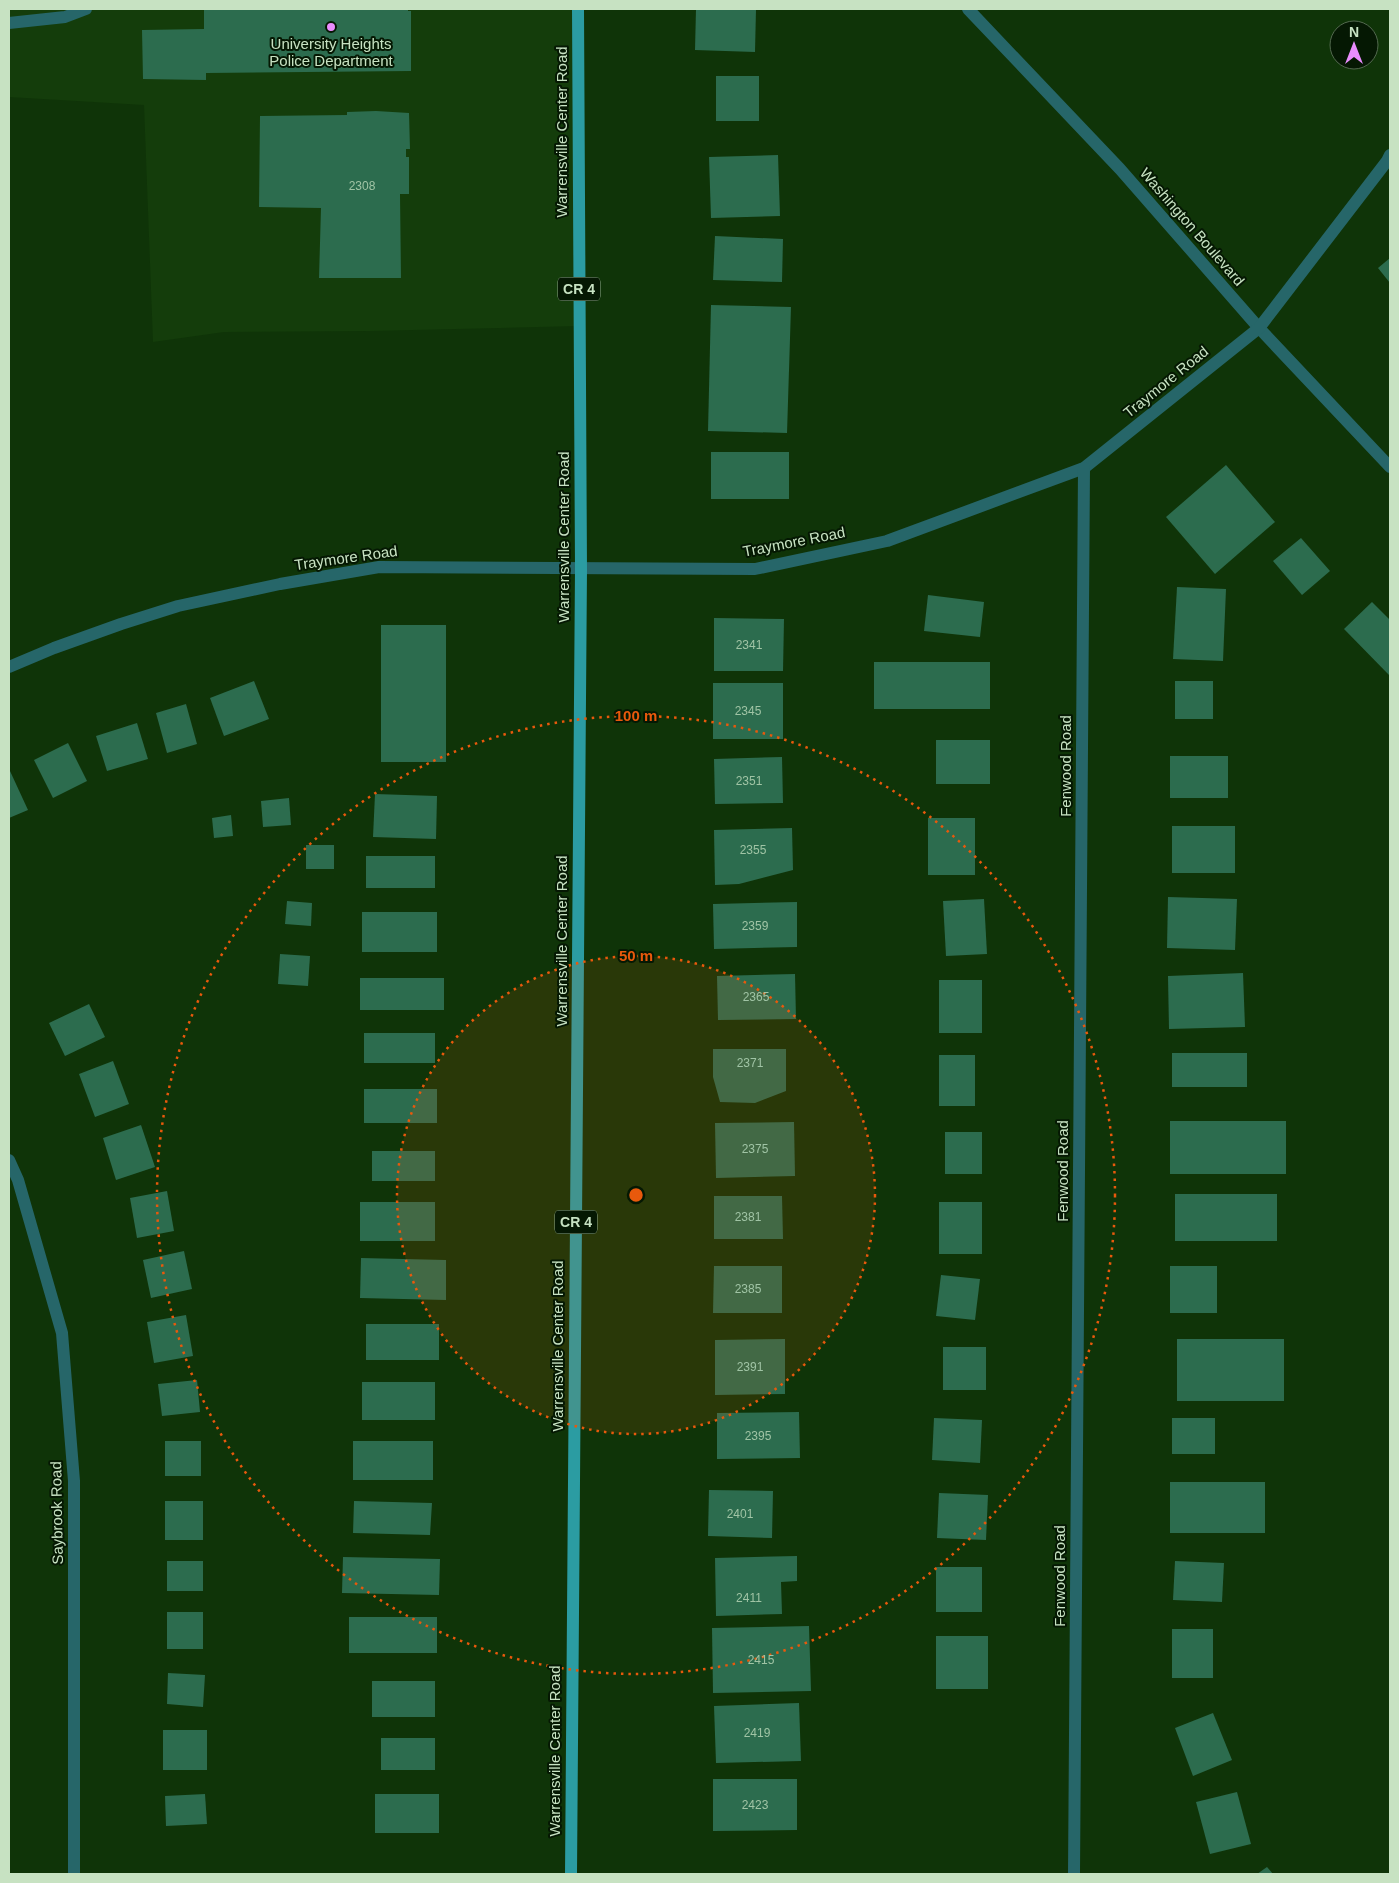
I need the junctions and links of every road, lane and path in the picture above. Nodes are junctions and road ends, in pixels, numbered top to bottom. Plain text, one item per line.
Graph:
1 (86, 9) edge
2 (578, 9) edge
3 (968, 9) edge
4 (9, 23) edge
5 (1390, 155) edge
6 (1259, 328) junction
7 (1084, 468) junction
8 (1390, 468) edge
9 (581, 569) junction
10 (9, 667) edge
11 (9, 1160) edge
12 (74, 1874) edge
13 (571, 1874) edge
14 (1074, 1874) edge

1 - 4 street
2 - 9 main road, Warrensville Center Road / CR 4
3 - 6 street, Washington Boulevard
5 - 6 street, Traymore Road
6 - 7 street, Traymore Road
6 - 8 street, Washington Boulevard
7 - 9 street, Traymore Road
7 - 14 street, Fenwood Road
9 - 10 street, Traymore Road
9 - 13 main road, Warrensville Center Road / CR 4
11 - 12 street, Saybrook Road

